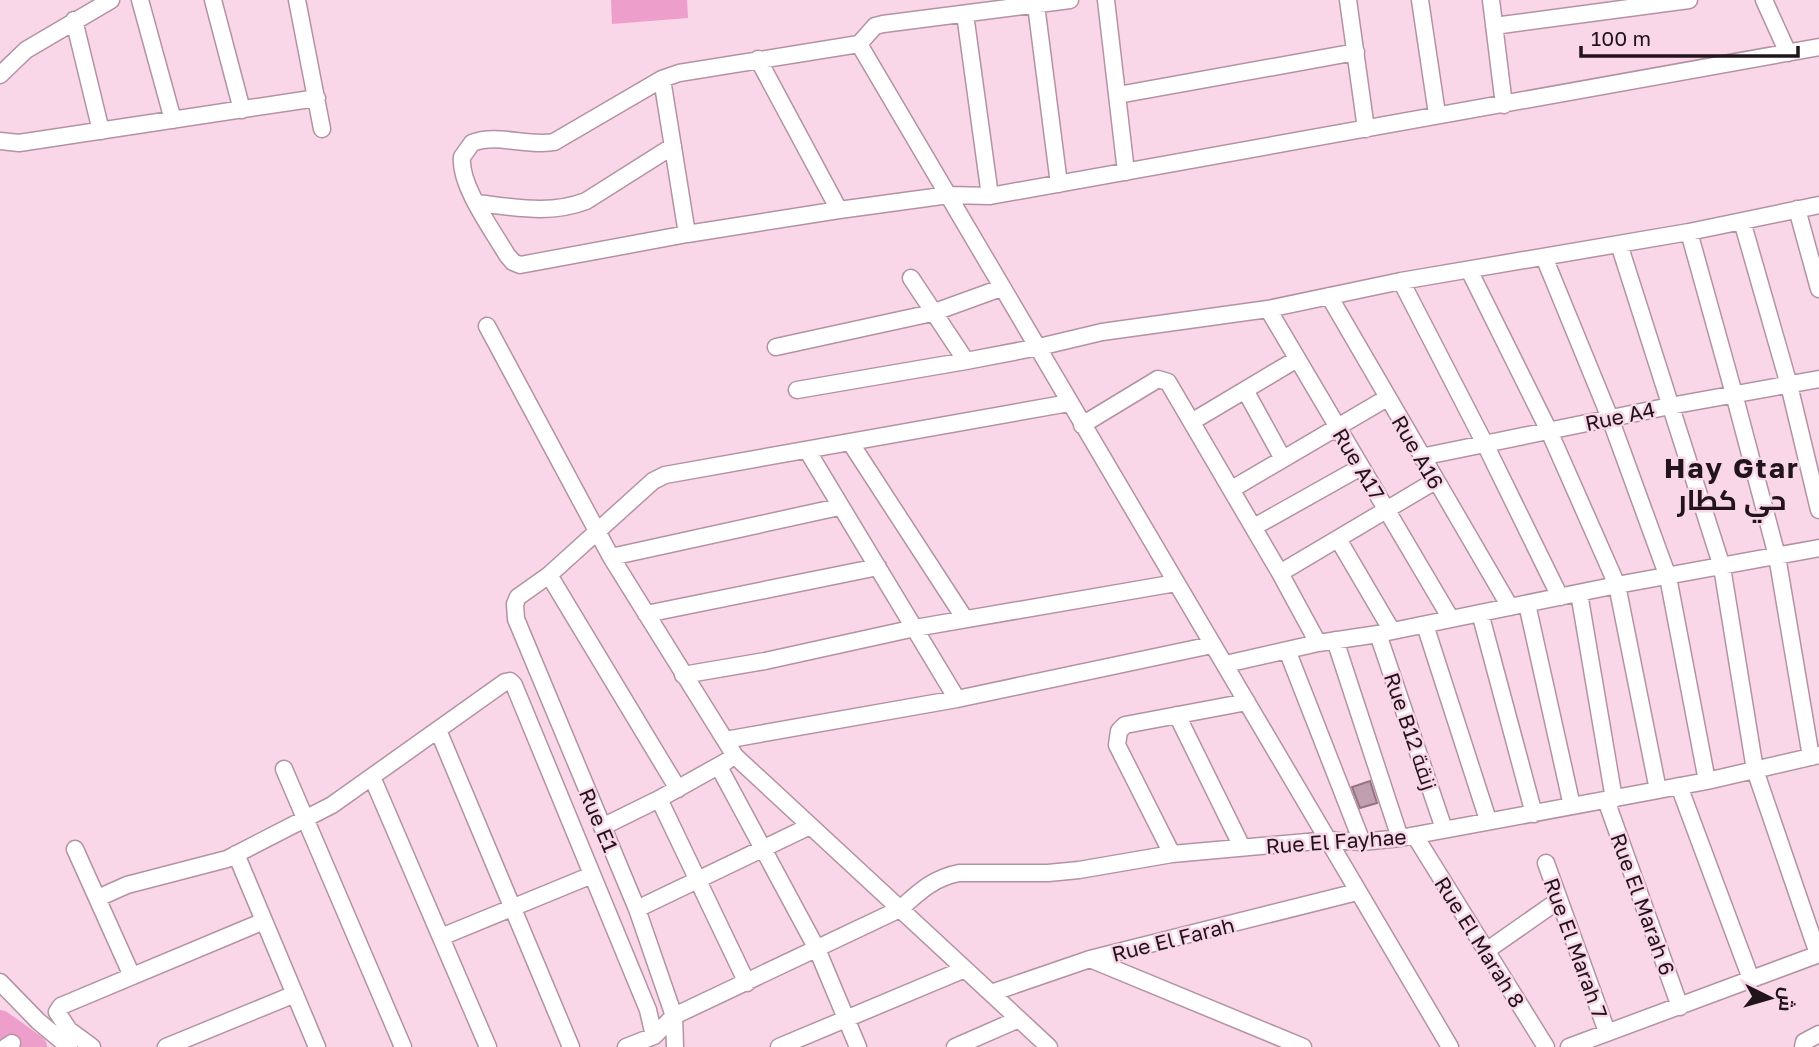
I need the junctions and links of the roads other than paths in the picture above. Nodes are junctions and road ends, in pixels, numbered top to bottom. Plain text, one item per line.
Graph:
1 (111, 0) edge
2 (140, 0) edge
3 (213, 0) edge
4 (297, 0) edge
5 (1070, 0) edge
6 (1105, 0) edge
7 (1348, 0) edge
8 (1420, 0) edge
9 (1491, 0) edge
10 (1689, 0) edge
11 (1764, 0) edge
12 (1036, 5) junction
13 (965, 14) junction
14 (74, 20) junction
15 (1494, 26) junction
16 (859, 44) junction
17 (1819, 47) edge
18 (1356, 52) junction
19 (1788, 53) junction
20 (758, 59) junction
21 (0, 75) edge
22 (662, 79) junction
23 (1118, 94) junction
24 (317, 99) junction
25 (1504, 105) junction
26 (242, 110) junction
27 (1437, 114) junction
28 (173, 120) junction
29 (1366, 128) junction
30 (322, 129) dead end
31 (101, 131) junction
32 (0, 141) edge
33 (673, 146) junction
34 (1126, 172) junction
35 (1059, 184) junction
36 (949, 195) junction
37 (990, 195) junction
38 (476, 203) junction
39 (1819, 205) edge
40 (1797, 209) junction
41 (839, 210) junction
42 (1742, 221) junction
43 (1689, 232) junction
44 (687, 234) junction
45 (1619, 244) junction
46 (1544, 257) junction
47 (1469, 270) junction
48 (911, 278) dead end
49 (1401, 281) junction
50 (1001, 288) junction
51 (1819, 289) edge
52 (1329, 296) junction
53 (1268, 309) junction
54 (932, 313) junction
55 (487, 326) dead end
56 (776, 347) dead end
57 (1039, 347) junction
58 (1297, 359) junction
59 (966, 361) junction
60 (1819, 379) edge
61 (1789, 385) junction
62 (797, 390) dead end
63 (1245, 390) junction
64 (1734, 394) junction
65 (1387, 398) junction
66 (1069, 403) junction
67 (1670, 405) junction
68 (1610, 418) junction
69 (1193, 421) junction
70 (1082, 425) junction
71 (1337, 427) junction
72 (1549, 430) junction
73 (850, 442) junction
74 (1485, 444) junction
75 (807, 450) junction
76 (1421, 457) junction
77 (1283, 459) junction
78 (1361, 467) junction
79 (1435, 481) junction
80 (1232, 489) junction
81 (839, 507) junction
82 (1387, 510) junction
83 (1819, 510) edge
84 (1254, 527) junction
85 (597, 531) junction
86 (1338, 539) junction
87 (1819, 548) edge
88 (1776, 556) junction
89 (611, 557) junction
90 (1722, 567) junction
91 (878, 568) junction
92 (1280, 573) junction
93 (549, 575) junction
94 (1668, 577) junction
95 (1175, 583) junction
96 (1617, 585) junction
97 (1579, 593) junction
98 (1560, 597) junction
99 (1527, 604) junction
100 (1510, 607) junction
101 (1480, 613) junction
102 (646, 614) junction
103 (965, 619) junction
104 (1451, 619) junction
105 (1425, 625) junction
106 (915, 628) junction
107 (1385, 633) junction
108 (1326, 642) junction
109 (1212, 645) junction
110 (1287, 650) junction
111 (1226, 664) junction
112 (683, 675) junction
113 (957, 699) junction
114 (1247, 702) junction
115 (1177, 715) junction
116 (438, 730) junction
117 (725, 740) junction
118 (735, 756) junction
119 (1815, 756) edge
120 (719, 767) junction
121 (284, 769) dead end
122 (1755, 770) junction
123 (372, 777) junction
124 (1707, 781) junction
125 (1679, 786) junction
126 (678, 789) junction
127 (1658, 790) junction
128 (659, 799) junction
129 (1610, 799) junction
130 (1572, 806) junction
131 (1534, 814) junction
132 (305, 818) junction
133 (1488, 820) junction
134 (810, 826) junction
135 (602, 827) junction
136 (1444, 829) junction
137 (1407, 837) junction
138 (1329, 840) junction
139 (1362, 842) junction
140 (1242, 847) junction
141 (75, 849) dead end
142 (762, 849) junction
143 (236, 854) junction
144 (1172, 854) junction
145 (1546, 863) dead end
146 (592, 875) junction
147 (699, 878) junction
148 (1357, 892) junction
149 (98, 898) junction
150 (1559, 900) junction
151 (512, 908) junction
152 (637, 909) junction
153 (900, 909) junction
154 (264, 921) junction
155 (441, 937) junction
156 (817, 949) junction
157 (1486, 951) junction
158 (1819, 954) edge
159 (1090, 959) junction
160 (965, 969) junction
161 (132, 976) junction
162 (1751, 979) junction
163 (0, 982) edge
164 (747, 983) junction
165 (991, 993) junction
166 (295, 994) junction
167 (1680, 1007) junction
168 (57, 1012) junction
169 (674, 1016) junction
170 (846, 1018) junction
171 (1019, 1019) junction
172 (38, 1021) junction
173 (1607, 1032) junction
174 (1819, 1034) edge
175 (654, 1036) junction
176 (990, 1040) edge
177 (69, 1047) edge
178 (92, 1047) edge
179 (166, 1047) edge
180 (317, 1047) edge
181 (403, 1047) edge
182 (488, 1047) edge
183 (571, 1047) edge
184 (626, 1047) edge
185 (675, 1047) edge
186 (779, 1047) edge
187 (859, 1047) edge
188 (955, 1047) edge
189 (1049, 1047) edge
190 (1303, 1047) edge
191 (1450, 1047) edge
192 (1546, 1047) edge
193 (1569, 1047) edge
194 (1804, 1047) edge

1 - 14 street
2 - 28 street
3 - 26 street
4 - 24 street
5 - 12 street
6 - 23 street
7 - 18 street
8 - 27 street
9 - 15 street
10 - 15 street
11 - 19 street
12 - 13 street
12 - 35 street
13 - 16 street
13 - 37 street
14 - 21 street
14 - 31 street
15 - 25 street
16 - 20 street
16 - 36 street
17 - 19 street
18 - 23 street
18 - 29 street
19 - 25 street
20 - 22 street
20 - 41 street
22 - 33 street
22 - 38 street
23 - 34 street
24 - 26 street
24 - 30 street
25 - 27 street
26 - 28 street
27 - 29 street
28 - 31 street
29 - 34 street
31 - 32 street
33 - 38 street
33 - 44 street
34 - 35 street
35 - 37 street
36 - 37 street
36 - 41 street
36 - 50 street
38 - 44 street
39 - 40 street
40 - 42 street
40 - 51 street
41 - 44 street
42 - 43 street
42 - 61 street
43 - 45 street
43 - 64 street
45 - 46 street
45 - 67 street
46 - 47 street
46 - 68 street
47 - 49 street
47 - 72 street
48 - 54 street
49 - 52 street
49 - 74 street
50 - 54 street
50 - 57 street
52 - 53 street
52 - 65 street, Rue A16
53 - 57 street
53 - 58 street, Rue A17
54 - 56 street
54 - 59 street
55 - 85 street
57 - 59 street
57 - 66 street
58 - 63 street
58 - 71 street, Rue A17
59 - 62 street
60 - 61 street, Rue A4
61 - 64 street, Rue A4
61 - 83 street
63 - 69 street
63 - 77 street
64 - 67 street, Rue A4
64 - 88 street
65 - 71 street
65 - 76 street, Rue A16
66 - 70 street
66 - 73 street
67 - 68 street, Rue A4
67 - 90 street
68 - 72 street, Rue A4
68 - 94 street
69 - 70 street, Rue El Marah 8
69 - 80 street, Rue El Marah 8
70 - 95 street
71 - 77 street
71 - 78 street, Rue A17
72 - 74 street, Rue A4
72 - 96 street
73 - 75 street
73 - 103 street
74 - 76 street, Rue A4
74 - 98 street
75 - 81 street
75 - 85 street
76 - 79 street, Rue A16
77 - 80 street
78 - 82 street, Rue A17
78 - 84 street
79 - 82 street
79 - 100 street, Rue A16
80 - 84 street, Rue El Marah 8
81 - 89 street
81 - 91 street
82 - 86 street
82 - 104 street, Rue A17
84 - 92 street, Rue El Marah 8
85 - 89 street
85 - 93 street
86 - 92 street
86 - 107 street, Rue B12 زنقة
87 - 88 street
88 - 90 street
88 - 119 street
89 - 102 street
90 - 94 street
90 - 122 street
91 - 102 street
91 - 106 street
92 - 108 street, Rue El Marah 8
93 - 126 street
93 - 135 street, Rue E1
94 - 96 street
94 - 124 street
95 - 103 street
95 - 109 street
96 - 97 street
96 - 127 street
97 - 98 street
97 - 129 street, Rue El Marah 6
98 - 99 street
99 - 100 street
99 - 130 street
100 - 101 street
101 - 104 street
101 - 131 street
102 - 112 street
103 - 106 street
104 - 105 street
105 - 107 street
105 - 133 street
106 - 112 street
106 - 113 street
107 - 108 street
107 - 136 street, Rue B12 زنقة
108 - 110 street
108 - 137 street, Rue El Marah 8
109 - 111 street
109 - 113 street
110 - 111 street
110 - 139 street
111 - 114 street
112 - 117 street
113 - 117 street
114 - 115 street
114 - 138 street
115 - 140 street
115 - 144 street
116 - 123 street
116 - 146 street
116 - 151 street
117 - 118 street
118 - 120 street
118 - 134 street
119 - 122 street, Rue El Fayhae
120 - 126 street
120 - 142 street
121 - 132 street
122 - 124 street, Rue El Fayhae
122 - 158 street
123 - 132 street
123 - 155 street
124 - 125 street, Rue El Fayhae
125 - 127 street, Rue El Fayhae
125 - 162 street
126 - 128 street
127 - 129 street, Rue El Fayhae
128 - 135 street
128 - 147 street
129 - 130 street, Rue El Fayhae
129 - 167 street, Rue El Marah 6
130 - 131 street, Rue El Fayhae
131 - 133 street, Rue El Fayhae
132 - 143 street
132 - 181 street
133 - 136 street, Rue El Fayhae
134 - 142 street
134 - 153 street
135 - 152 street, Rue E1
136 - 137 street, Rue El Fayhae
137 - 139 street, Rue El Fayhae
137 - 157 street, Rue El Marah 8
138 - 139 street, Rue El Fayhae
138 - 140 street, Rue El Fayhae
138 - 148 street
140 - 144 street, Rue El Fayhae
141 - 149 street
142 - 147 street
142 - 156 street
143 - 149 street
143 - 154 street
144 - 153 street, Rue El Fayhae
145 - 150 street, Rue El Marah 7
146 - 151 street
146 - 175 street
147 - 152 street
147 - 164 street
148 - 159 street, Rue El Farah
148 - 191 street
149 - 161 street
150 - 157 street
150 - 173 street, Rue El Marah 7
151 - 155 street
151 - 183 street
152 - 169 street, Rue E1
153 - 156 street, Rue El Fayhae
153 - 160 street
154 - 161 street
154 - 166 street
155 - 182 street
156 - 164 street, Rue El Fayhae
156 - 170 street
157 - 192 street, Rue El Marah 8
158 - 162 street
159 - 165 street, Rue El Farah
159 - 190 street
160 - 165 street
160 - 170 street
161 - 168 street
162 - 167 street
163 - 172 street
164 - 169 street, Rue El Fayhae
165 - 171 street
166 - 179 street
166 - 180 street
167 - 173 street
168 - 172 street
168 - 178 street
169 - 175 street
169 - 185 street, Rue E1
170 - 186 street
170 - 187 street
171 - 176 street
171 - 189 street
172 - 177 street
173 - 193 street
174 - 194 street
175 - 184 street
176 - 188 street

